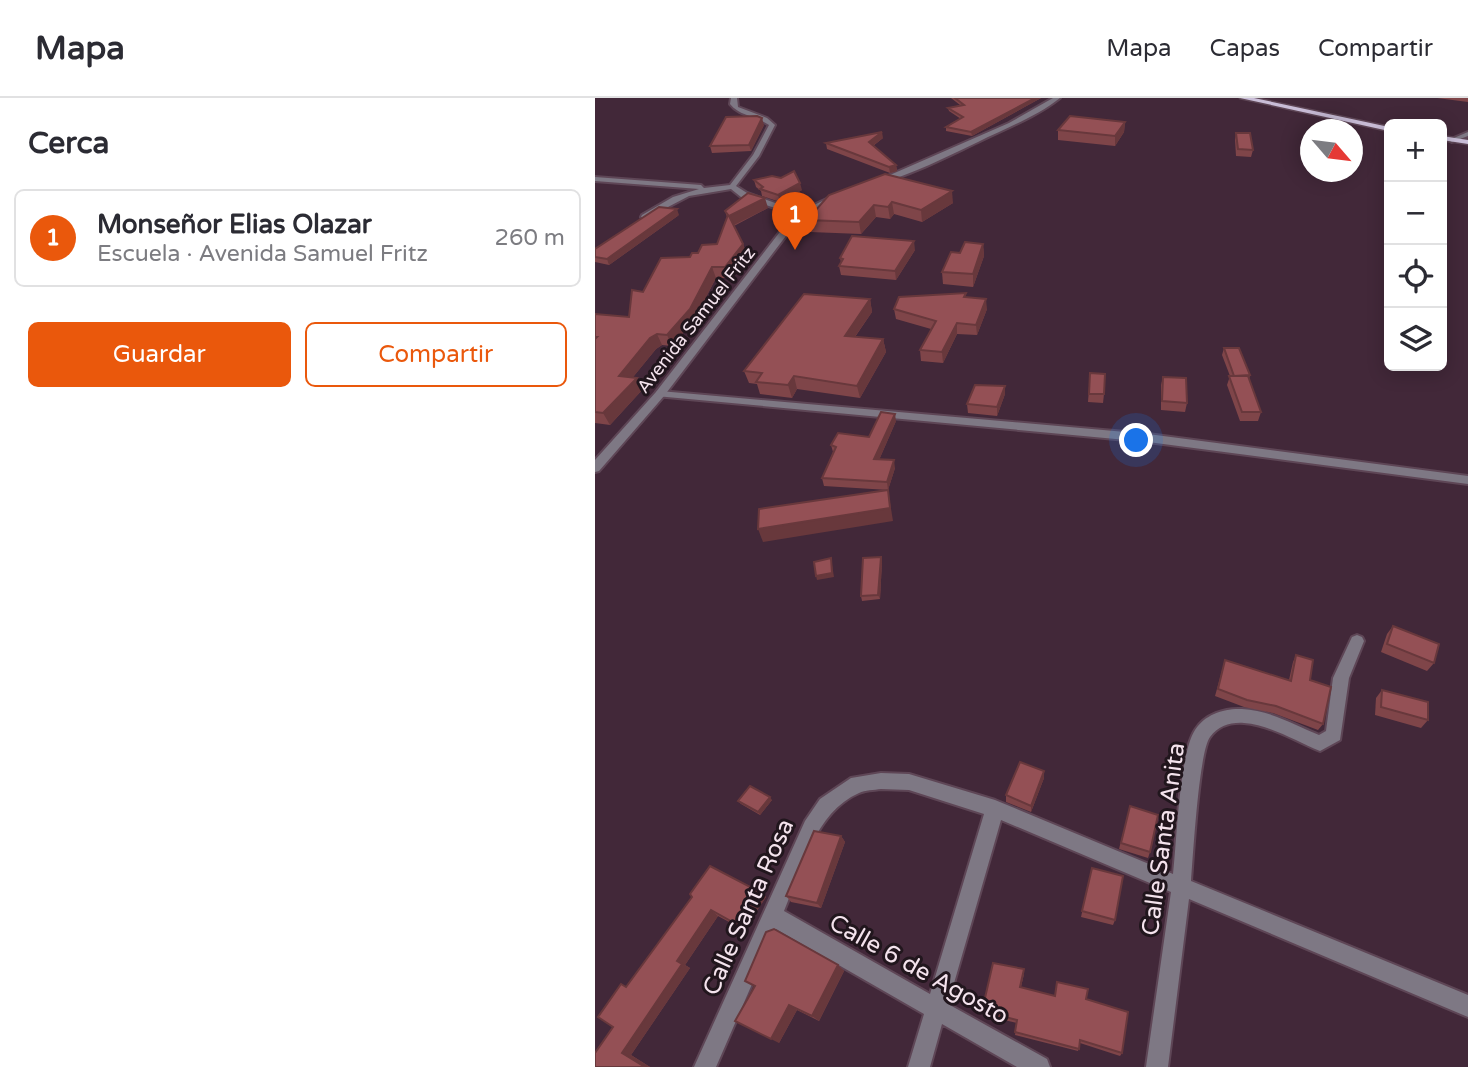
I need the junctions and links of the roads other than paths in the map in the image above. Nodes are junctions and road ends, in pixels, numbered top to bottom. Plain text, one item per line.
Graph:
1 (734, 98) edge
2 (1057, 98) edge
3 (1244, 98) edge
4 (1384, 128) edge
5 (1468, 134) edge
6 (1447, 138) edge
7 (1452, 139) junction
8 (1468, 142) edge
9 (595, 180) edge
10 (868, 186) edge
11 (732, 187) junction
12 (713, 188) junction
13 (844, 194) edge
14 (800, 215) junction
15 (633, 226) edge
16 (660, 394) junction
17 (595, 468) edge
18 (1468, 480) edge
19 (1357, 641) dead end
20 (995, 809) junction
21 (1181, 888) junction
22 (773, 916) junction
23 (1468, 1006) edge
24 (937, 1009) junction
25 (705, 1067) edge
26 (919, 1067) edge
27 (1039, 1067) edge
28 (1157, 1067) edge

1 - 11 street
2 - 10 street
3 - 4 main road
5 - 7 street
6 - 7 main road
7 - 8 main road
9 - 12 street
11 - 12 street
11 - 14 street
12 - 15 street
13 - 14 street, Avenida Samuel Fritz
14 - 16 street, Avenida Samuel Fritz
16 - 17 street, Avenida Samuel Fritz
16 - 18 street
19 - 21 street, Calle Santa Anita
20 - 21 street
20 - 22 street, Calle Santa Rosa
20 - 24 street
21 - 23 street
21 - 28 street, Calle Santa Anita
22 - 24 street, Calle 6 de Agosto
22 - 25 street, Calle Santa Rosa
24 - 26 street
24 - 27 street, Calle 6 de Agosto

